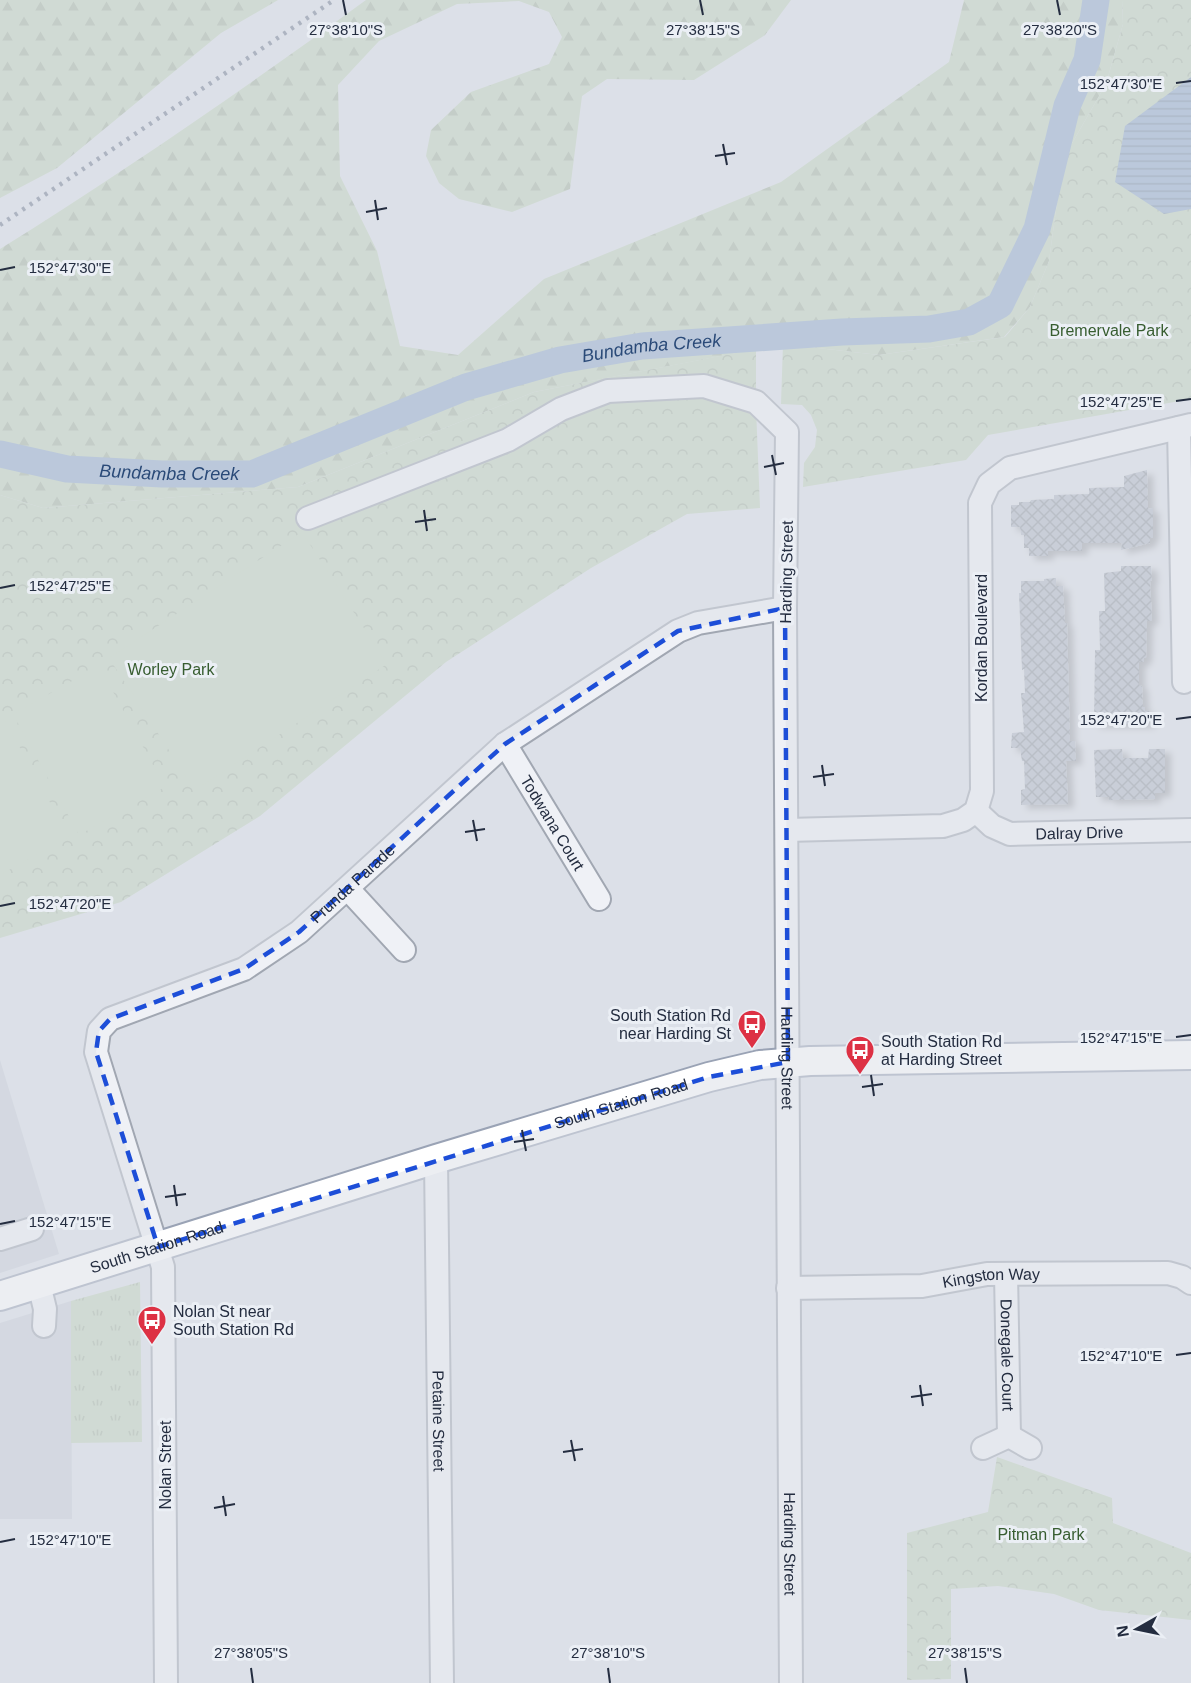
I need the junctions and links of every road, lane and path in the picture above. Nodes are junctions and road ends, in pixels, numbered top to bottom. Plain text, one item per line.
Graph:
1 (1185, 426) edge
2 (308, 518) dead end
3 (785, 608) junction
4 (1184, 682) dead end
5 (505, 744) junction
6 (976, 811) junction
7 (787, 830) junction
8 (1191, 830) edge
9 (348, 889) junction
10 (599, 899) dead end
11 (404, 950) dead end
12 (1191, 1055) edge
13 (788, 1062) junction
14 (436, 1159) junction
15 (32, 1229) dead end
16 (0, 1239) edge
17 (158, 1247) junction
18 (1006, 1274) junction
19 (1191, 1283) edge
20 (39, 1284) junction
21 (788, 1288) junction
22 (2, 1289) edge
23 (44, 1326) dead end
24 (1009, 1436) junction
25 (983, 1448) dead end
26 (1030, 1448) dead end
27 (166, 1683) edge
28 (441, 1683) edge
29 (791, 1683) edge

1 - 4 street
1 - 6 street, Kordan Boulevard
2 - 3 street, Harding Street
3 - 5 street, Prunda Parade
3 - 7 street, Harding Street
5 - 9 street, Prunda Parade
5 - 10 street, Todwana Court
6 - 7 street
6 - 8 street, Dalray Drive
7 - 13 street, Harding Street
9 - 11 street
9 - 17 street, Prunda Parade
12 - 13 main road, South Station Road
13 - 14 main road, South Station Road
13 - 21 street, Harding Street
14 - 17 main road, South Station Road
14 - 28 street, Petaine Street
15 - 16 street
17 - 20 main road, South Station Road
17 - 27 street, Nolan Street
18 - 19 street, Kingston Way
18 - 21 street, Kingston Way
18 - 24 street, Donegale Court
20 - 22 main road, South Station Road
20 - 23 street
21 - 29 street, Harding Street
24 - 25 street
24 - 26 street

